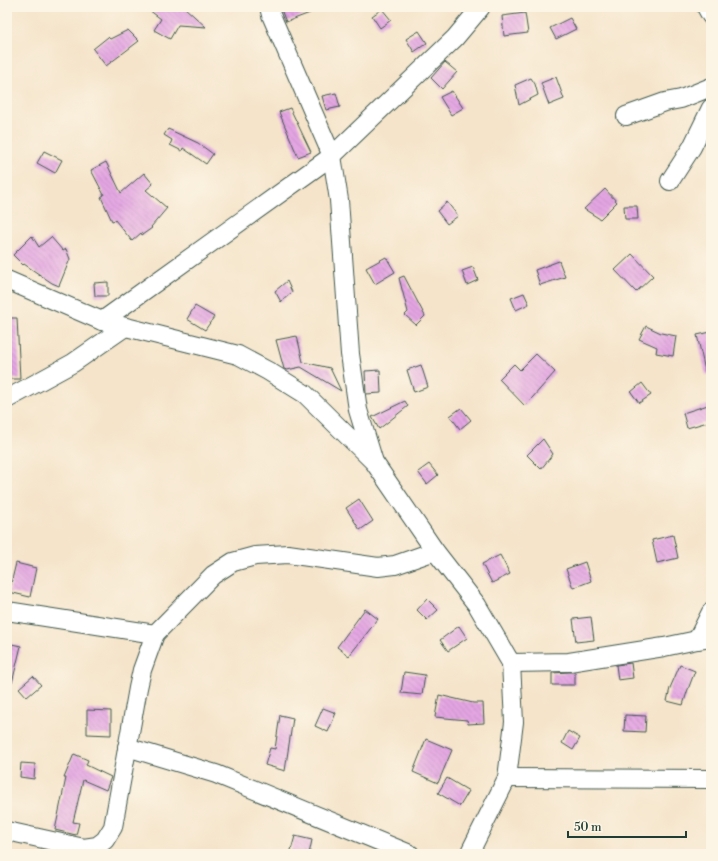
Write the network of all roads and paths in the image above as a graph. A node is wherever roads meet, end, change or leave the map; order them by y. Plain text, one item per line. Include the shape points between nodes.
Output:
1 (269, 7) edge
2 (481, 7) edge
3 (706, 7) edge
4 (711, 16) edge
5 (711, 88) edge
6 (681, 100) junction
7 (708, 115) edge
8 (626, 116) dead end
9 (332, 156) junction
10 (670, 181) dead end
11 (7, 280) edge
12 (102, 321) junction
13 (125, 327) junction
14 (7, 399) edge
15 (374, 462) junction
16 (435, 551) junction
17 (7, 611) edge
18 (711, 612) edge
19 (155, 634) junction
20 (704, 639) edge
21 (510, 663) junction
22 (127, 747) junction
23 (507, 778) junction
24 (711, 779) edge
25 (7, 830) edge
26 (410, 854) edge
27 (469, 854) edge

1 - 9 street
2 - 9 street via 455,38
3 - 4 street
5 - 6 street
6 - 7 street
6 - 8 street via 665,102
7 - 10 street via 692,147
9 - 12 street
9 - 15 street via 339,200 350,354 358,410
11 - 12 street
12 - 13 street
13 - 14 street via 73,363
13 - 15 street via 238,355 268,371 305,394
15 - 16 street
16 - 19 street via 394,565 378,567 288,554 255,556 233,562 213,575
16 - 21 street via 477,605
17 - 19 street
18 - 20 street
19 - 22 street via 142,670
20 - 21 street via 569,662
21 - 23 street via 514,722
22 - 25 street via 113,827 105,840 97,846 84,848
22 - 26 street via 216,774
23 - 24 street
23 - 27 street

